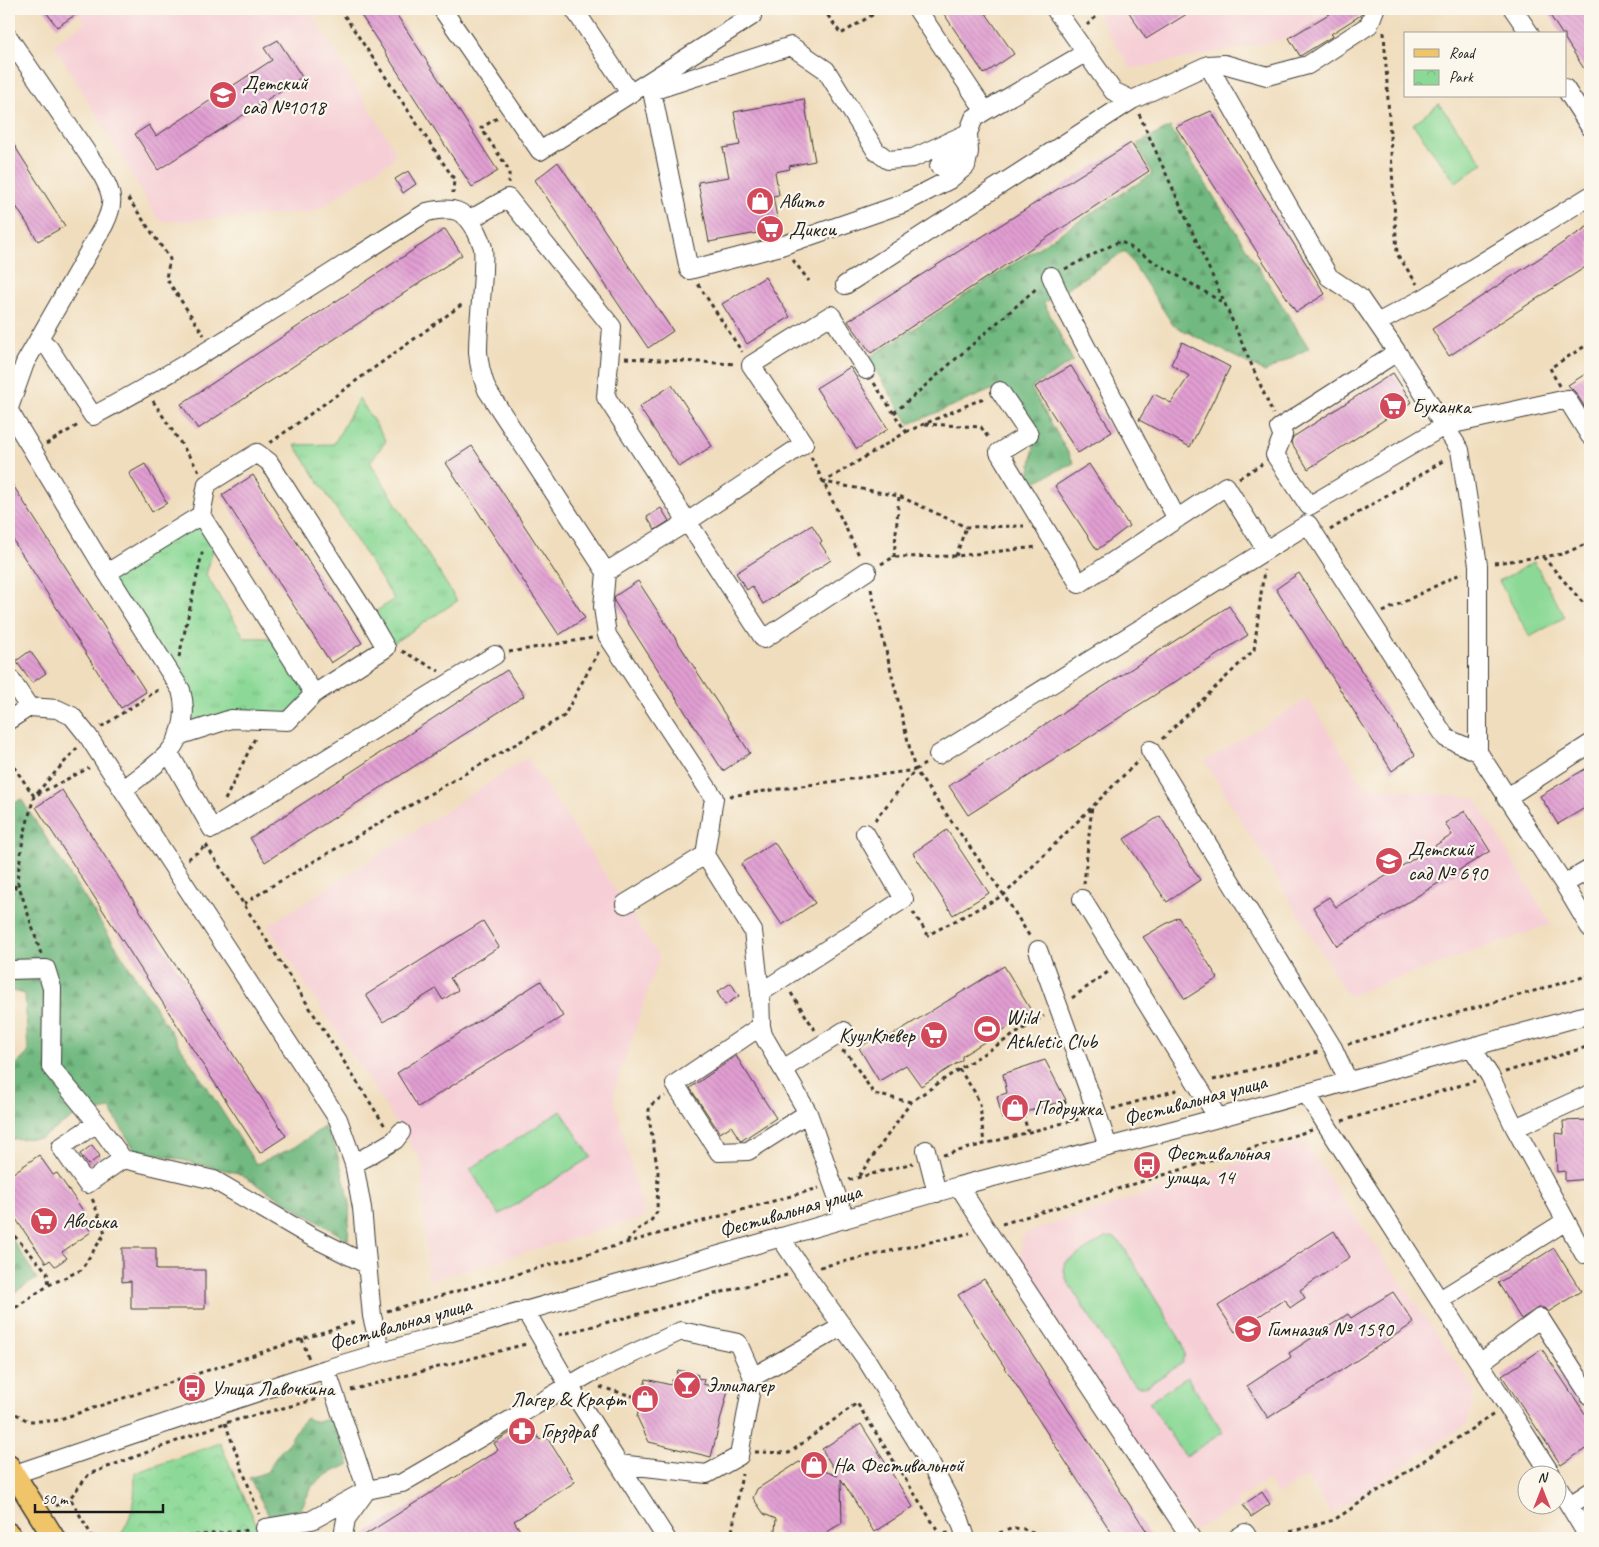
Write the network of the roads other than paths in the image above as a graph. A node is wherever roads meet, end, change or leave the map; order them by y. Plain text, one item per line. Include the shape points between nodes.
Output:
1 (442, 9) edge
2 (574, 9) edge
3 (747, 9) edge
4 (918, 9) edge
5 (1055, 9) edge
6 (1375, 9) edge
7 (1513, 9) edge
8 (1529, 32) edge
9 (9, 38) edge
10 (1085, 53) junction
11 (1208, 65) junction
12 (1566, 90) edge
13 (630, 93) junction
14 (1132, 100) junction
15 (984, 110) junction
16 (1590, 127) edge
17 (968, 133) junction
18 (939, 166) dead end
19 (1590, 196) edge
20 (468, 218) junction
21 (1051, 276) dead end
22 (845, 285) dead end
23 (1377, 323) junction
24 (39, 339) junction
25 (1397, 352) junction
26 (866, 370) road end
27 (1000, 391) road end
28 (9, 409) edge
29 (1444, 426) junction
30 (1590, 436) edge
31 (1177, 519) junction
32 (204, 521) junction
33 (687, 522) junction
34 (1266, 550) junction
35 (867, 571) road end
36 (606, 572) junction
37 (107, 573) junction
38 (495, 655) road end
39 (9, 677) edge
40 (314, 694) junction
41 (29, 707) junction
42 (9, 720) edge
43 (178, 736) junction
44 (1590, 744) edge
45 (1150, 750) road end
46 (1478, 752) junction
47 (169, 753) junction
48 (938, 755) dead end
49 (123, 790) junction
50 (1506, 798) junction
51 (865, 833) road end
52 (705, 856) junction
53 (1590, 869) edge
54 (1564, 884) junction
55 (1082, 899) road end
56 (625, 904) dead end
57 (1590, 928) edge
58 (1038, 950) road end
59 (9, 970) edge
60 (760, 994) junction
61 (1590, 1014) edge
62 (761, 1026) junction
63 (844, 1031) dead end
64 (1472, 1048) junction
65 (783, 1070) junction
66 (1348, 1081) junction
67 (1306, 1093) junction
68 (1590, 1094) edge
69 (808, 1113) junction
70 (1218, 1118) junction
71 (97, 1123) junction
72 (1515, 1128) junction
73 (398, 1136) road end
74 (1108, 1147) junction
75 (926, 1154) road end
76 (123, 1159) junction
77 (354, 1164) junction
78 (959, 1186) junction
79 (937, 1193) junction
80 (845, 1219) junction
81 (1566, 1220) junction
82 (780, 1237) junction
83 (1590, 1250) edge
84 (366, 1264) junction
85 (1440, 1300) junction
86 (525, 1310) junction
87 (843, 1326) junction
88 (381, 1352) junction
89 (1480, 1363) junction
90 (326, 1369) junction
91 (753, 1377) junction
92 (569, 1386) junction
93 (1590, 1396) edge
94 (619, 1464) junction
95 (1545, 1464) edge
96 (10, 1472) edge
97 (368, 1490) junction
98 (1590, 1492) edge
99 (1566, 1499) edge
100 (1570, 1505) junction
101 (1587, 1527) edge
102 (265, 1528) road end
103 (9, 1534) edge
104 (965, 1534) edge
105 (12, 1538) edge
106 (54, 1538) edge
107 (344, 1538) edge
108 (666, 1538) edge
109 (1191, 1538) edge
110 (1237, 1538) edge
111 (1248, 1538) edge

1 - 13 street via 540,151
2 - 13 street
3 - 13 street via 752,16
4 - 15 street
5 - 10 street
6 - 11 street via 1369,25 1308,66 1267,76 1224,64
7 - 8 street
9 - 24 street via 102,175 113,200 104,225
10 - 14 street via 1112,91
10 - 15 street
11 - 14 street
11 - 23 street via 1329,277 1359,297
12 - 16 street
14 - 22 street
15 - 17 street via 974,118
17 - 17 street via 913,158 888,160 876,151 826,70 791,46 652,91 689,270 781,246 902,204 949,180 966,166
17 - 18 street via 954,153
19 - 23 street via 1426,297
20 - 24 street via 451,209 427,212 145,389 93,416 49,348
20 - 33 street via 508,198 612,327 606,397
20 - 36 street via 483,247 478,352 479,368 487,390
21 - 31 street
23 - 25 street
24 - 28 street via 25,363
25 - 29 street
25 - 29 street via 1279,428 1283,435 1276,455 1309,506
26 - 33 street via 831,315 751,365 804,444
27 - 31 street via 1029,434 999,452 1079,584
28 - 37 street
29 - 30 street via 1567,399
29 - 46 street via 1460,450 1478,565
31 - 34 street via 1226,486
32 - 37 street
32 - 40 street
32 - 40 street via 207,484 257,453 269,462 386,648
33 - 35 street via 764,639
33 - 36 street
34 - 46 street via 1308,524 1446,738
34 - 48 street
36 - 52 street via 603,607 607,635 714,798
37 - 43 street via 181,690 185,704
38 - 47 street via 212,829
39 - 41 street
40 - 43 street via 288,720 231,719
41 - 42 street
41 - 49 street via 57,709 72,716
43 - 47 street
44 - 50 street
45 - 66 street via 1333,1048
46 - 50 street
47 - 49 street
49 - 77 street via 338,1119
50 - 54 street
51 - 60 street via 904,899
52 - 56 street
52 - 60 street via 753,931
53 - 54 street
54 - 57 street
55 - 70 street
58 - 74 street via 1090,1115
59 - 71 street via 46,969 52,988 50,1067
60 - 62 street
61 - 64 street, Фестивальная улица
62 - 65 street
62 - 69 street via 675,1084 719,1152 748,1151
63 - 65 street
64 - 66 street, Фестивальная улица
64 - 72 street via 1490,1076
65 - 69 street
66 - 67 street, Фестивальная улица
67 - 70 street, Фестивальная улица
67 - 85 street
68 - 72 street
69 - 80 street
70 - 74 street, Фестивальная улица
71 - 76 street
71 - 76 street via 61,1147 86,1184
72 - 81 street
73 - 77 street
74 - 78 street, Фестивальная улица
75 - 79 street
76 - 84 street via 214,1180 310,1236
77 - 84 street via 362,1208
78 - 79 street, Фестивальная улица
78 - 109 street
79 - 80 street, Фестивальная улица
80 - 82 street, Фестивальная улица
81 - 83 street via 1584,1254
81 - 85 street
82 - 86 street, Фестивальная улица
82 - 87 street
84 - 88 street via 372,1316
85 - 89 street
86 - 88 street, Фестивальная улица
86 - 92 street
87 - 91 street
87 - 104 street via 930,1464
88 - 90 street, Фестивальная улица
89 - 93 street via 1540,1318
89 - 95 street
90 - 96 street, Фестивальная улица
90 - 97 street
91 - 92 street via 738,1343 681,1331
91 - 94 street via 743,1451 739,1456 707,1474
92 - 94 street
92 - 97 street via 402,1483
94 - 108 street
96 - 106 main road
97 - 102 street via 312,1520
97 - 107 street via 346,1519
98 - 100 street
99 - 100 street
100 - 101 street
103 - 105 main road
110 - 111 street via 1244,1534

